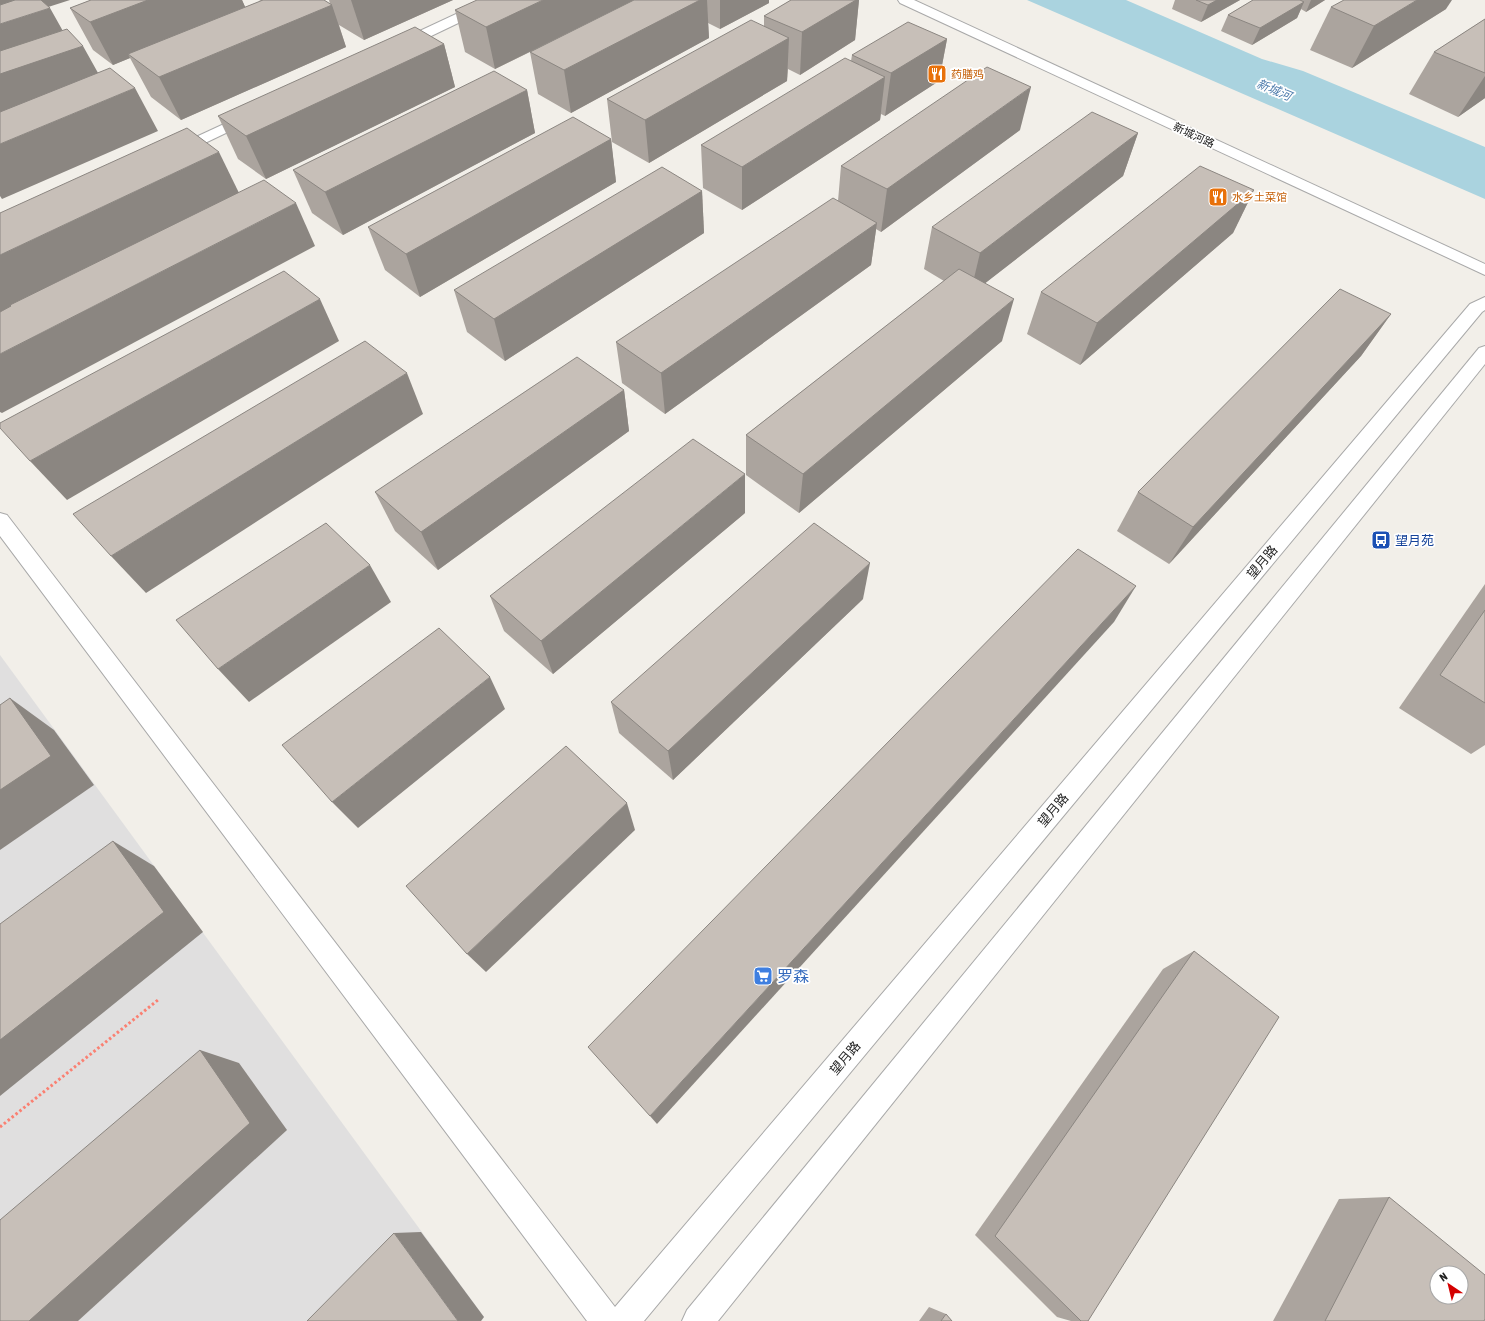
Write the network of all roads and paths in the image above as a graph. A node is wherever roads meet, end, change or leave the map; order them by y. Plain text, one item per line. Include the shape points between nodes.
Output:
1 (496, 0) edge
2 (904, 0) edge
3 (388, 51) edge
4 (266, 109) edge
5 (165, 157) edge
6 (1485, 270) edge
7 (1485, 303) edge
8 (1485, 352) edge
9 (0, 521) edge
10 (158, 1000) dead end
11 (0, 1126) edge
12 (606, 1321) edge
13 (624, 1321) edge
14 (698, 1321) edge

1 - 3 street
2 - 6 street, 新城河路
4 - 5 street
7 - 13 street, 望月路 via 1476,308
8 - 14 street
9 - 12 street
10 - 11 path

